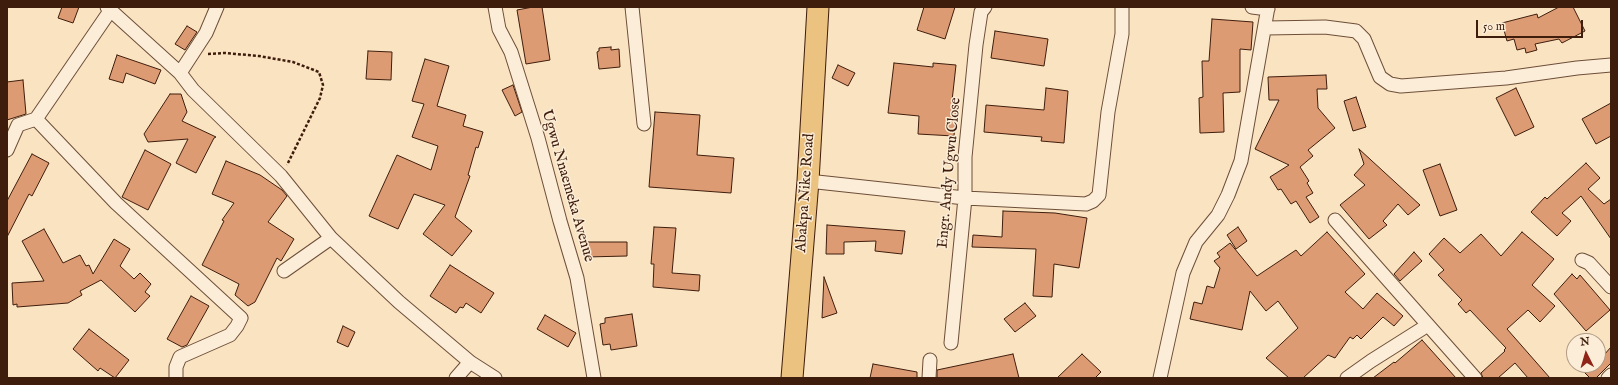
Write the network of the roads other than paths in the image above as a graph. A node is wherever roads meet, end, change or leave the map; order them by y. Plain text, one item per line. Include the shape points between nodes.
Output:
1 (217, 7) edge
2 (495, 7) edge
3 (632, 7) edge
4 (818, 7) edge
5 (985, 7) edge
6 (1122, 7) edge
7 (1252, 7) edge
8 (1268, 8) edge
9 (108, 9) edge
10 (1266, 28) junction
11 (1611, 65) edge
12 (180, 73) junction
13 (36, 119) junction
14 (644, 124) dead end
15 (12, 128) edge
16 (7, 150) edge
17 (808, 180) junction
18 (965, 198) junction
19 (1335, 220) dead end
20 (331, 238) junction
21 (1582, 260) dead end
22 (284, 271) dead end
23 (1611, 287) edge
24 (1428, 325) junction
25 (951, 343) dead end
26 (930, 360) dead end
27 (470, 362) junction
28 (1611, 375) edge
29 (176, 378) edge
30 (456, 378) edge
31 (495, 378) edge
32 (594, 378) edge
33 (792, 378) edge
34 (928, 378) edge
35 (1160, 378) edge
36 (1347, 378) edge
37 (1475, 378) edge
38 (1608, 378) edge

1 - 12 street via 206,33
2 - 32 street, Ugwu Nnaemeka Avenue via 499,29 510,52 538,138 577,278
3 - 14 street
4 - 17 main road, Abakpa Nike Road
5 - 18 street, Engr. Andy Ugwu Close via 981,12 976,45 965,157
6 - 18 street via 1122,34 1108,112 1099,195 1086,204
7 - 8 street
8 - 10 street
9 - 12 street
9 - 13 street
10 - 11 street via 1325,27 1356,31 1364,39 1380,77 1390,84 1401,86 1506,78
10 - 35 street via 1241,161 1218,215 1196,242 1183,273
12 - 20 street via 193,90 281,176
13 - 15 street
13 - 29 street via 116,203 241,318 230,335 180,357 176,367
15 - 16 street
17 - 18 street
17 - 33 main road, Abakpa Nike Road
18 - 25 street, Engr. Andy Ugwu Close
19 - 24 street
20 - 22 street
20 - 27 street via 399,302
21 - 23 street via 1589,263
24 - 36 street
24 - 37 street
26 - 34 street
27 - 30 street
27 - 31 street
28 - 38 street

